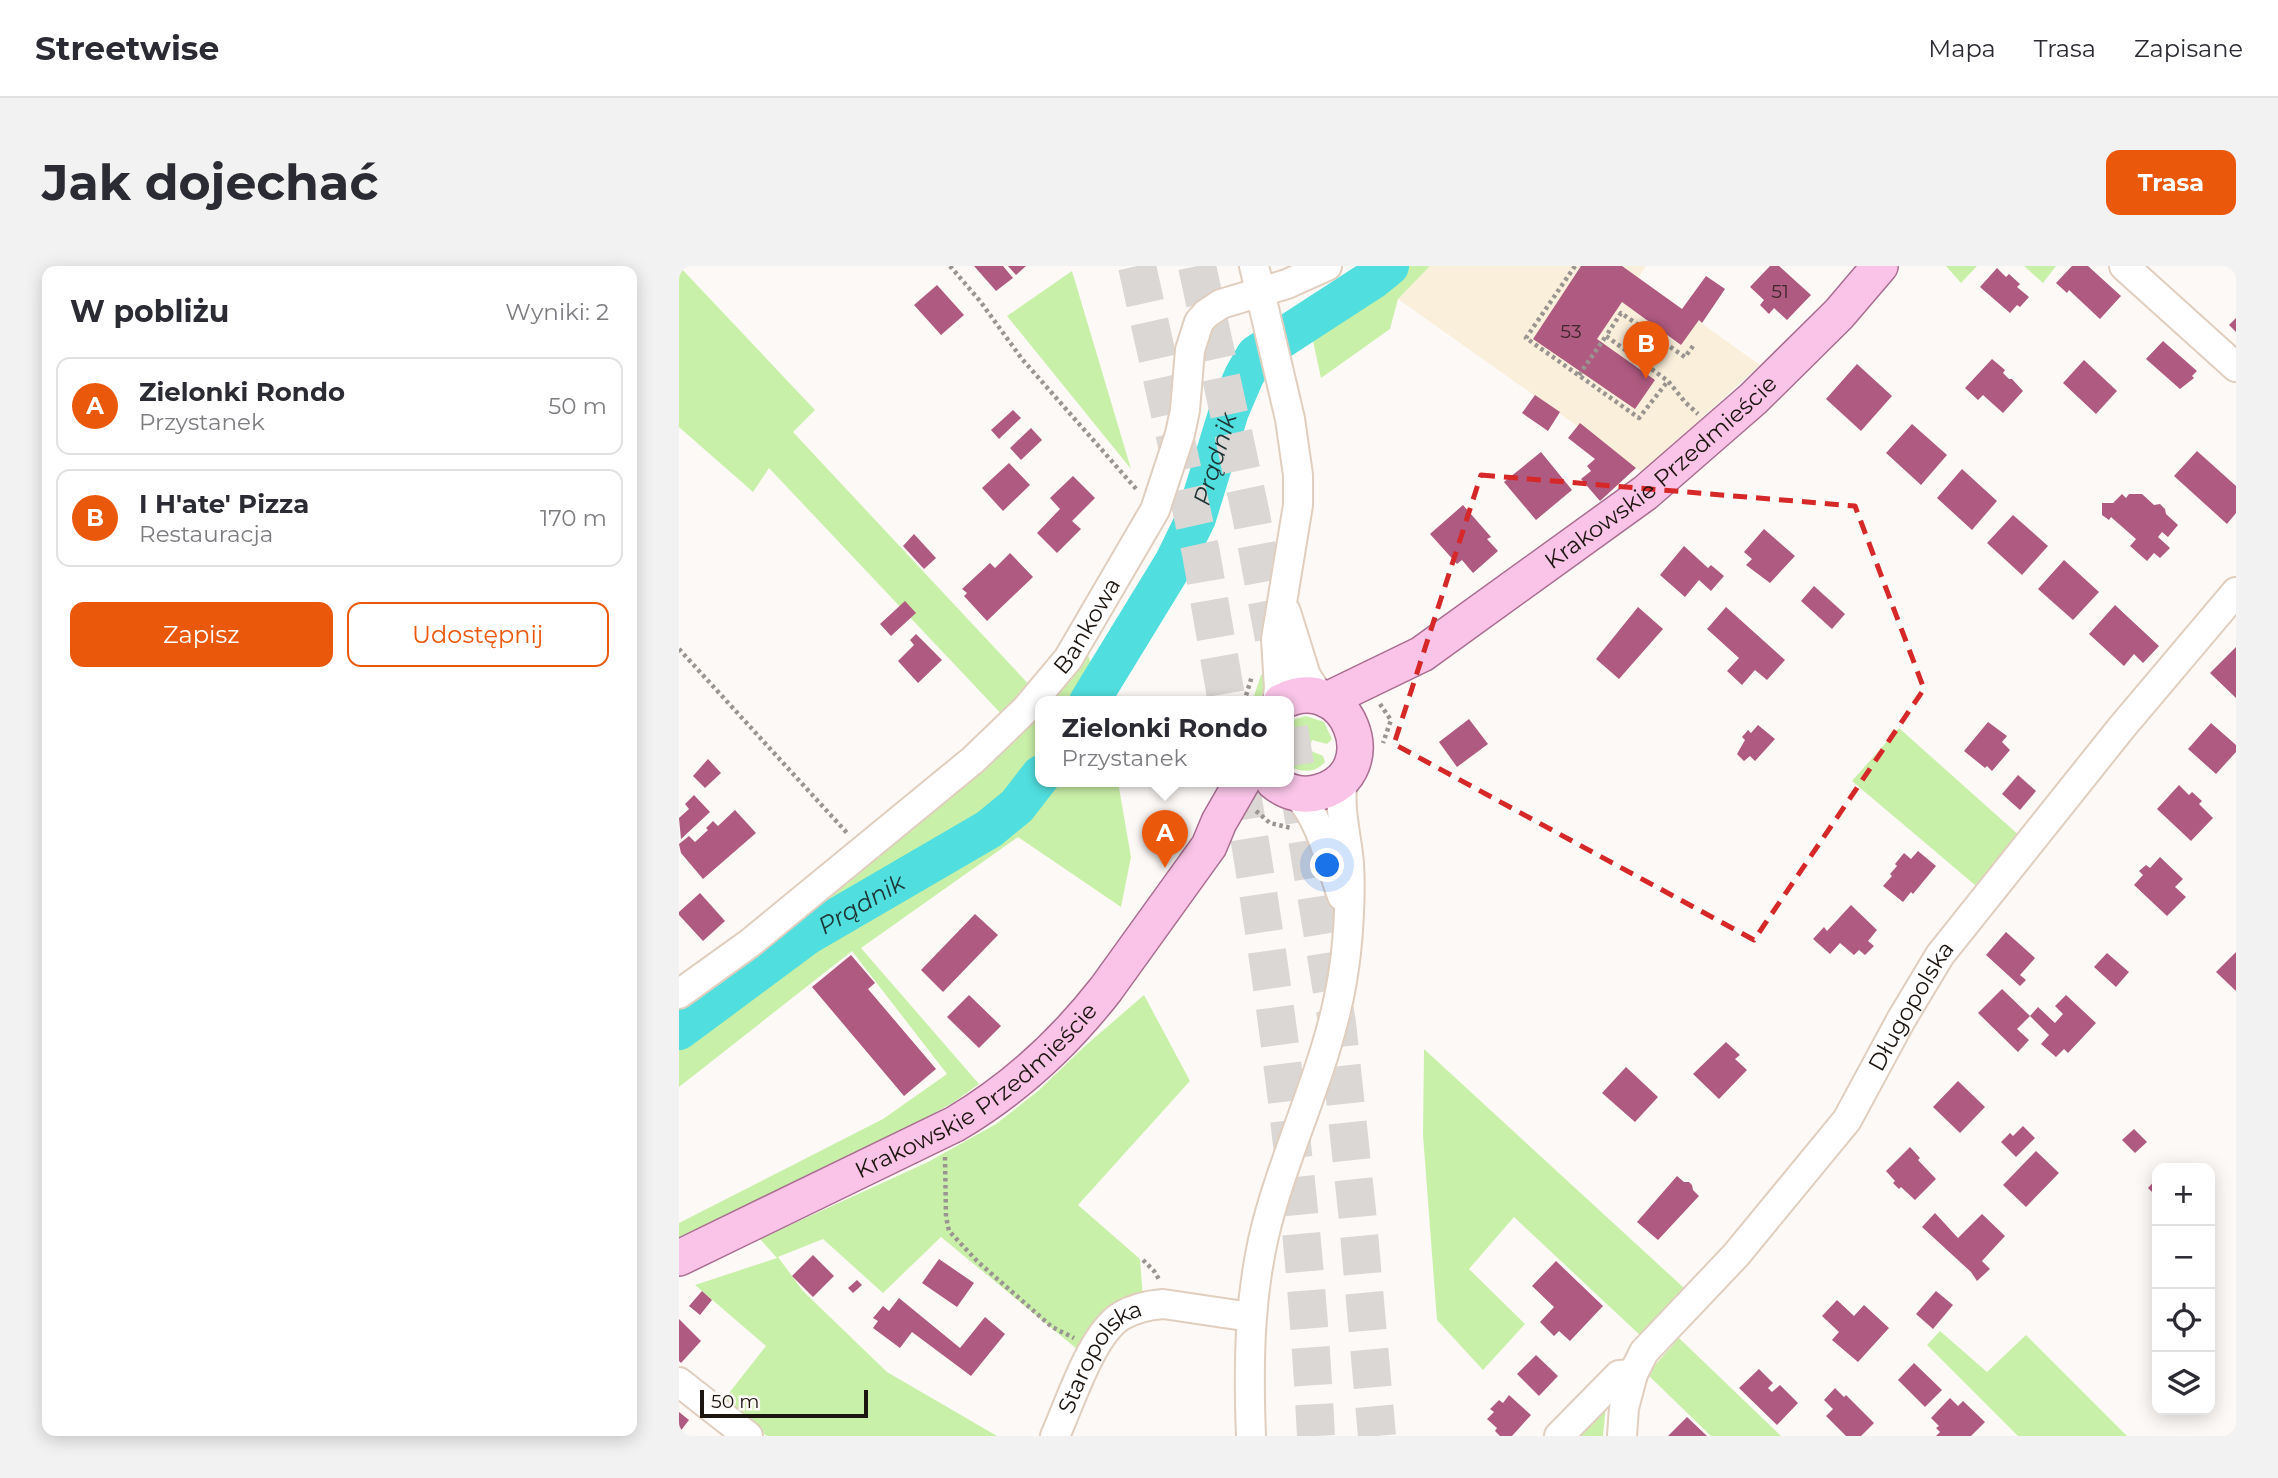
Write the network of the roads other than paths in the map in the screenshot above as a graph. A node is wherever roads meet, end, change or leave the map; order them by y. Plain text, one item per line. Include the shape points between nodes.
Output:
1 (1327, 266) edge
2 (1880, 266) edge
3 (2124, 266) edge
4 (1257, 279) edge
5 (2236, 367) edge
6 (2236, 592) edge
7 (1283, 602) junction
8 (1422, 654) junction
9 (1036, 696) edge
10 (1279, 696) edge
11 (1294, 697) edge
12 (1035, 698) edge
13 (1323, 698) junction
14 (1355, 736) junction
15 (1345, 774) junction
16 (1239, 787) edge
17 (1286, 789) edge
18 (1209, 846) junction
19 (1347, 911) junction
20 (679, 994) edge
21 (679, 1258) edge
22 (1251, 1317) junction
23 (1633, 1374) junction
24 (679, 1382) edge
25 (748, 1436) edge
26 (1055, 1436) edge
27 (1251, 1436) edge
28 (1559, 1436) edge
29 (1622, 1436) edge

1 - 4 street, Bankowa via 1287,284
2 - 8 main road, Krakowskie Przedmieście via 1753,399 1645,493
3 - 5 street
4 - 7 street via 1297,460 1298,505
4 - 9 street, Bankowa via 1199,322 1190,350 1180,434 1155,510 1068,659
6 - 23 street, Długopolska via 1940,955 1847,1120 1743,1246 1644,1352
7 - 10 street via 1276,639
7 - 13 street via 1306,676
8 - 13 main road, Krakowskie Przedmieście
8 - 14 main road, Krakowskie Przedmieście via 1363,716
11 - 13 main road
12 - 20 street, Bankowa via 973,760 750,943
13 - 14 main road via 1346,717
14 - 15 main road, Krakowskie Przedmieście via 1353,759
15 - 17 main road via 1324,791 1305,794
15 - 19 street via 1341,798 1349,866
16 - 18 main road, Krakowskie Przedmieście
17 - 18 main road, Krakowskie Przedmieście via 1265,799 1230,833
17 - 19 street via 1306,805 1317,826
18 - 21 main road, Krakowskie Przedmieście via 1106,989 1065,1036 998,1097 938,1133
19 - 22 street via 1336,1007 1271,1210
22 - 26 street, Staropolska via 1163,1304 1121,1317 1094,1347
22 - 27 street
23 - 28 street via 1619,1375
23 - 29 street, Długopolska
24 - 25 street

